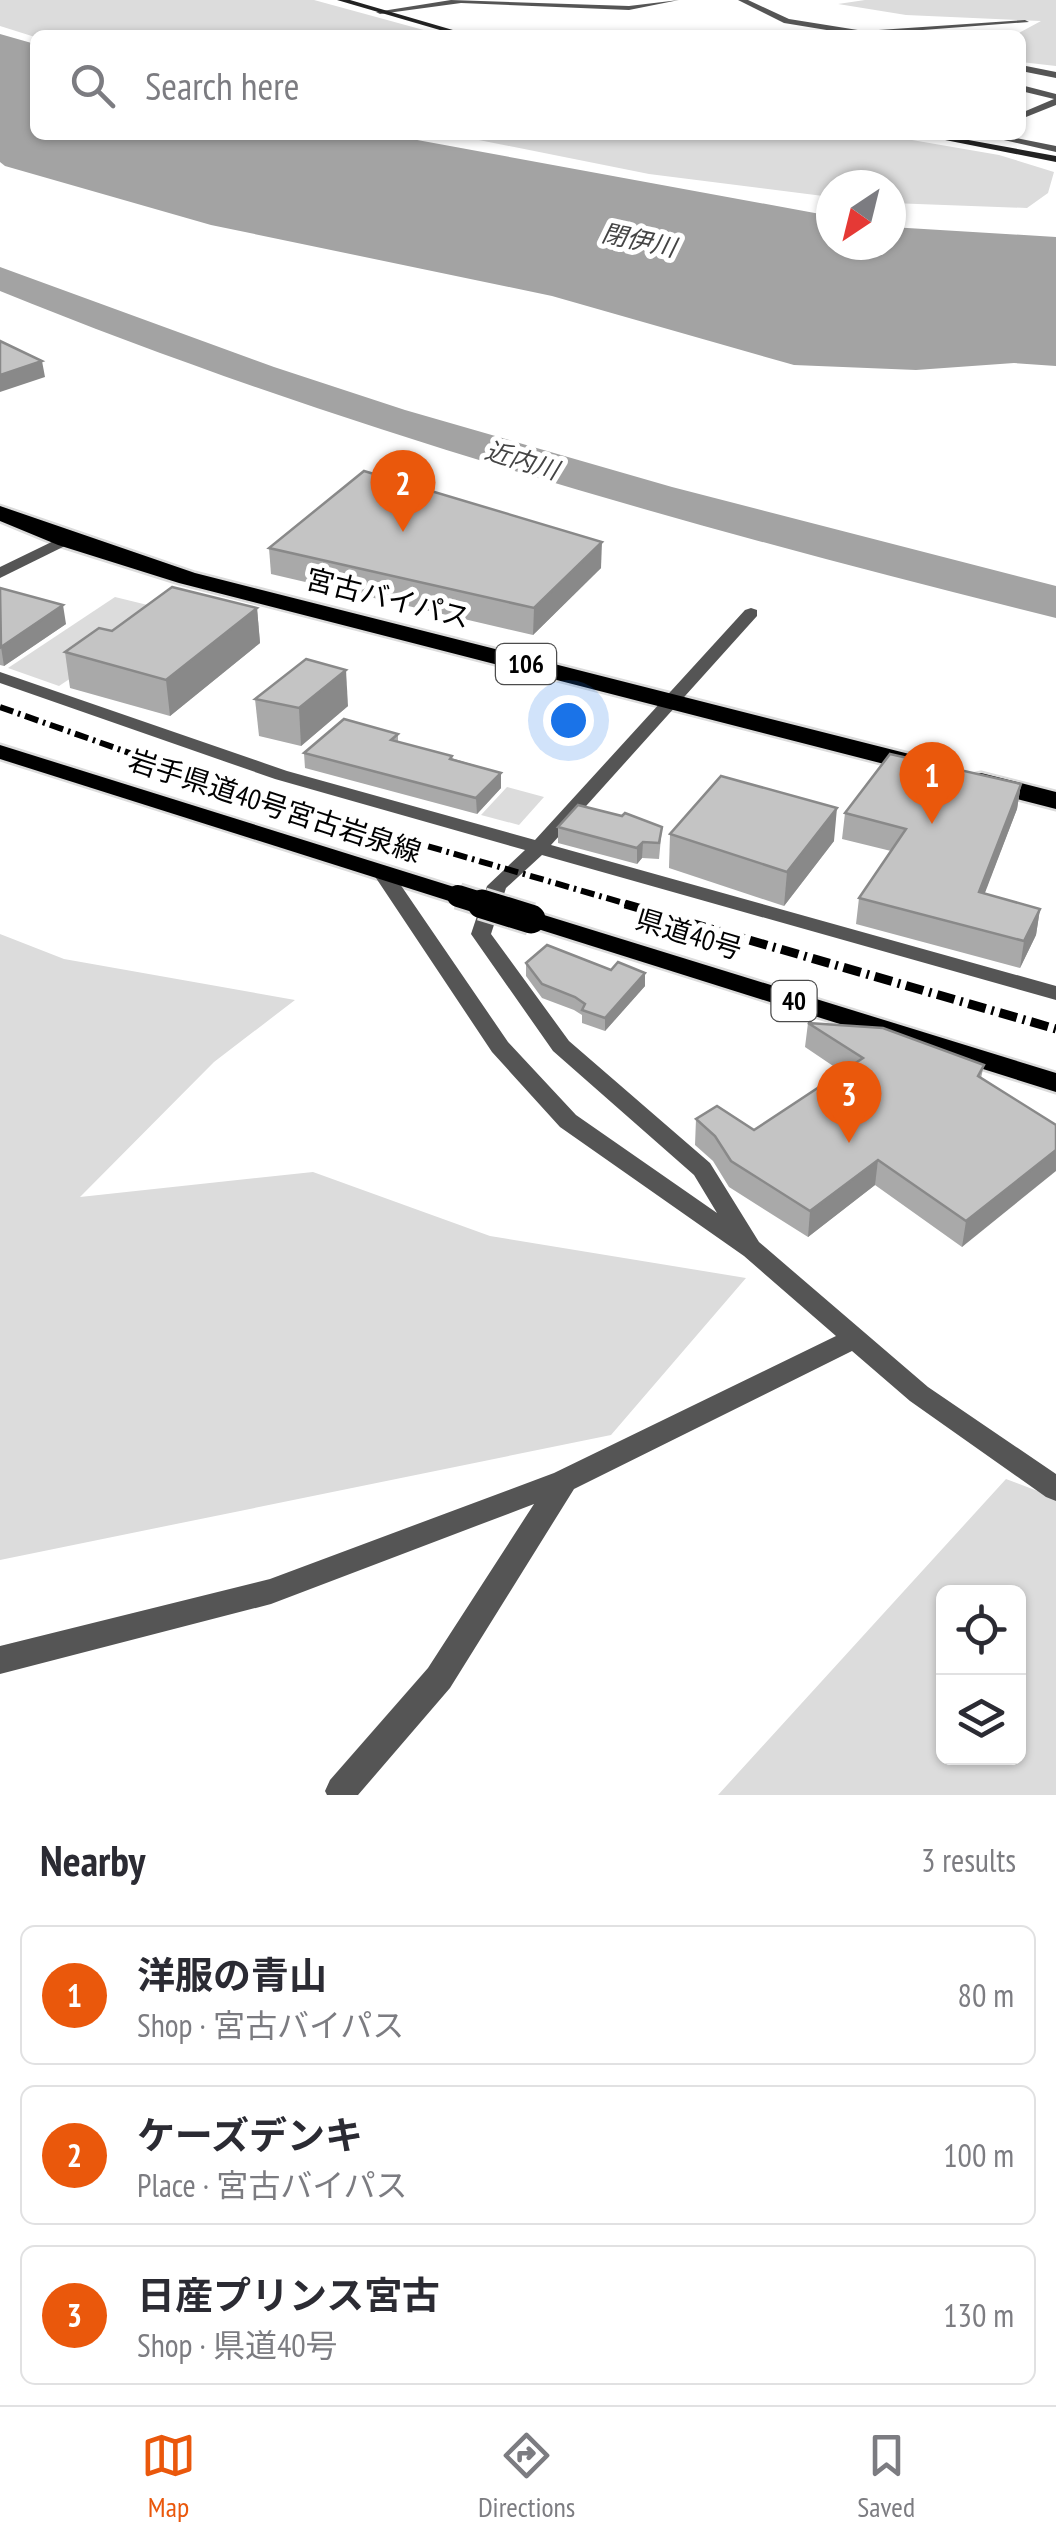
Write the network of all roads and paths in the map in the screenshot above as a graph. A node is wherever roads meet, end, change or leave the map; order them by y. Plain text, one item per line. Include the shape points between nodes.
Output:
1 (342, 0) edge
2 (676, 0) edge
3 (742, 0) edge
4 (465, 1) edge
5 (380, 12) junction
6 (1026, 22) dead end
7 (447, 30) edge
8 (844, 30) edge
9 (921, 30) edge
10 (1026, 69) edge
11 (1056, 75) edge
12 (1026, 90) edge
13 (1056, 101) edge
14 (1026, 114) edge
15 (953, 140) edge
16 (1014, 140) edge
17 (1056, 148) edge
18 (1056, 158) edge
19 (0, 512) edge
20 (66, 540) junction
21 (0, 572) edge
22 (751, 614) dead end
23 (0, 677) edge
24 (669, 701) junction
25 (0, 752) edge
26 (1056, 801) edge
27 (539, 847) junction
28 (382, 872) junction
29 (531, 919) joint
30 (1056, 993) edge
31 (1056, 1083) edge
32 (753, 1250) junction
33 (852, 1340) junction
34 (564, 1481) junction
35 (1056, 1489) edge
36 (0, 1660) edge
37 (341, 1791) dead end

1 - 5 main road
2 - 4 street via 629,8
3 - 8 street via 787,21
4 - 5 street
5 - 7 main road
6 - 9 street
10 - 11 street
12 - 13 street
13 - 14 street
15 - 18 main road
16 - 17 street
19 - 20 highway, 宮古バイパス / 106
20 - 21 street
20 - 24 highway, 宮古バイパス / 106 via 187,578
22 - 24 street
23 - 27 street via 281,775
24 - 26 highway, 宮古バイパス / 106
24 - 27 street
25 - 28 main road, 岩手県道40号宮古岩泉線 / 40
27 - 30 street
27 - 32 street via 497,886 480,934 561,1046 702,1170
28 - 29 main road, 岩手県道40号宮古岩泉線 / 40, bridge
28 - 32 street via 500,1047 568,1121
29 - 31 main road, 県道40号 / 40
32 - 33 street
33 - 34 street
33 - 35 street
34 - 36 street via 272,1591
34 - 37 street via 439,1678

